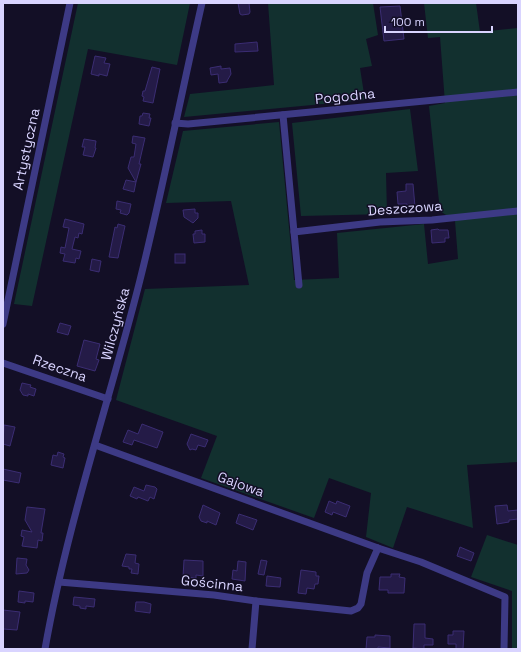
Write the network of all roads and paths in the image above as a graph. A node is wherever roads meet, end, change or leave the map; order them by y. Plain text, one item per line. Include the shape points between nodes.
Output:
1 (70, 3) edge
2 (202, 3) edge
3 (518, 92) edge
4 (283, 115) junction
5 (175, 123) junction
6 (518, 211) edge
7 (294, 232) junction
8 (299, 285) dead end
9 (3, 324) edge
10 (3, 362) edge
11 (108, 399) junction
12 (95, 445) junction
13 (378, 548) junction
14 (58, 582) junction
15 (256, 601) junction
16 (45, 649) edge
17 (252, 649) edge
18 (504, 649) edge

1 - 9 street, Artystyczna
2 - 5 street, Wilczyńska
3 - 4 street, Pogodna
4 - 5 street, Pogodna
4 - 7 street
5 - 11 street, Wilczyńska via 140,280
6 - 7 street, Deszczowa
7 - 8 street
10 - 11 street, Rzeczna
11 - 12 street, Wilczyńska
12 - 13 street, Gajowa
12 - 14 street, Wilczyńska
13 - 15 street, Gościnna via 367,573 358,608 351,611
13 - 18 street, Gajowa via 421,562 505,597
14 - 15 street, Gościnna
14 - 16 street, Wilczyńska
15 - 17 street

